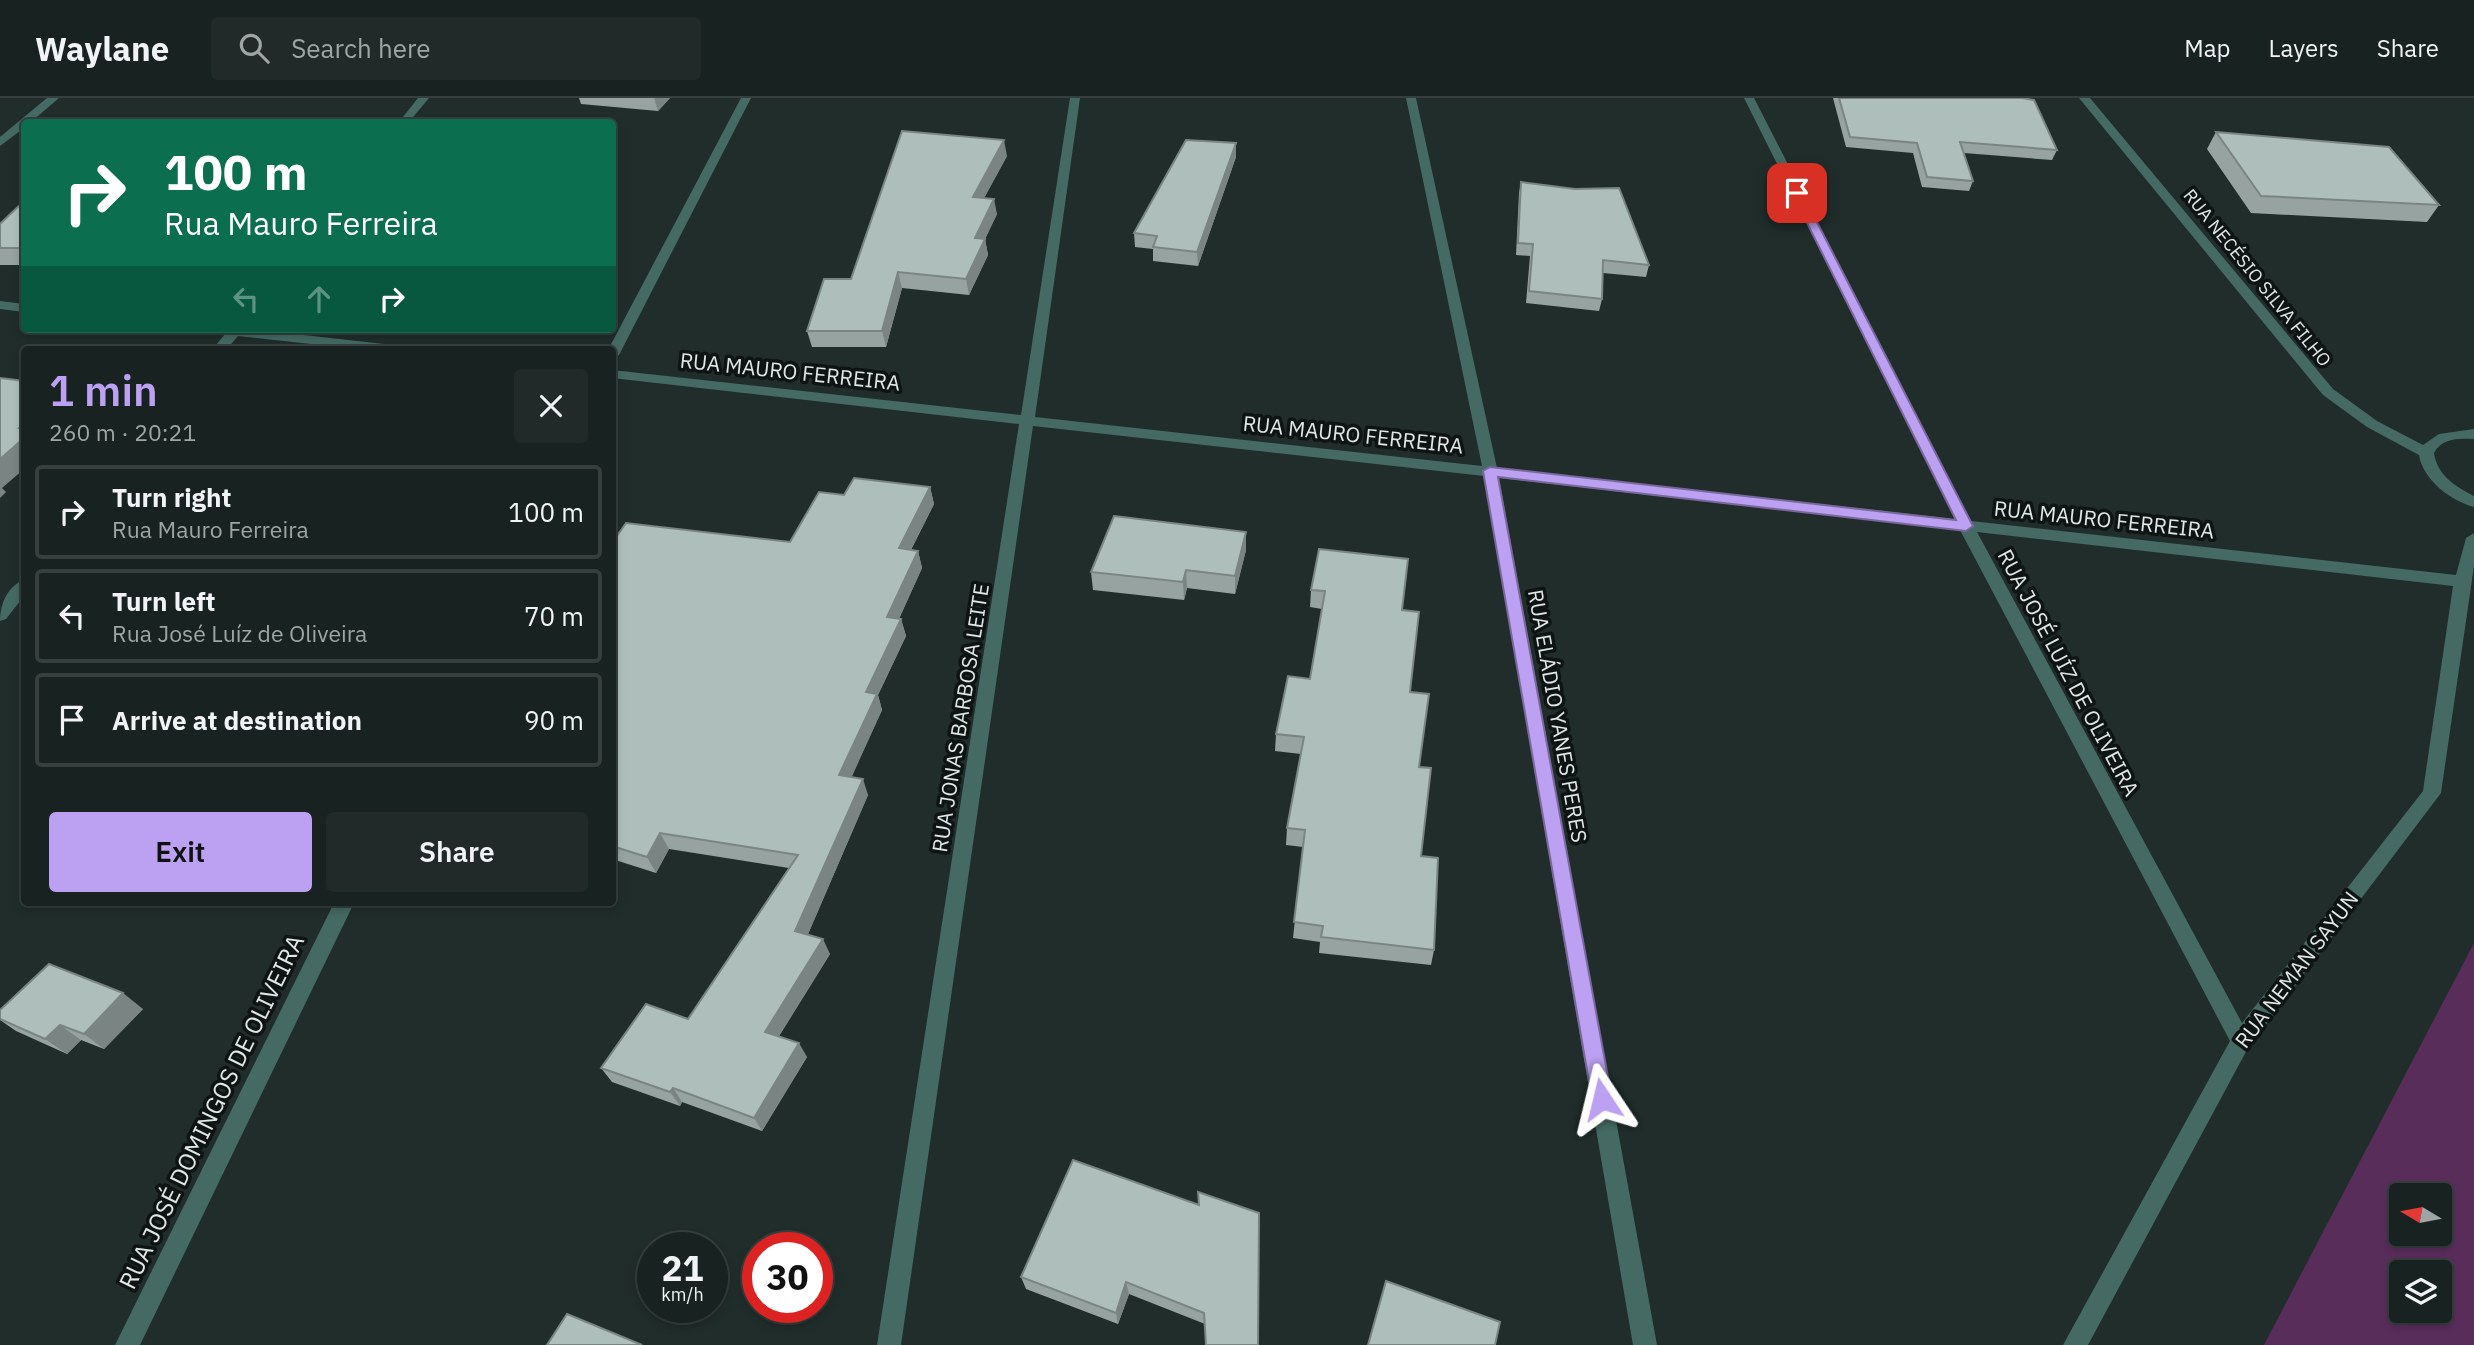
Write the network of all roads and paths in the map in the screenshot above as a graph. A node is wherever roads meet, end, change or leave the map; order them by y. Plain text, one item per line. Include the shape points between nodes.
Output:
1 (54, 98) edge
2 (424, 98) edge
3 (746, 98) edge
4 (1075, 98) edge
5 (1411, 98) edge
6 (1749, 98) edge
7 (2084, 98) edge
8 (29, 119) edge
9 (406, 119) edge
10 (21, 126) edge
11 (0, 143) edge
12 (0, 305) edge
13 (21, 308) edge
14 (260, 333) edge
15 (369, 346) edge
16 (616, 347) edge
17 (616, 374) edge
18 (1029, 420) junction
19 (2474, 434) edge
20 (2426, 453) junction
21 (1490, 471) junction
22 (2474, 502) edge
23 (1966, 526) junction
24 (2474, 538) edge
25 (2462, 581) junction
26 (21, 590) edge
27 (0, 615) edge
28 (343, 906) edge
29 (2241, 1041) junction
30 (127, 1345) edge
31 (889, 1345) edge
32 (1645, 1345) edge
33 (2075, 1345) edge

1 - 8 street
2 - 9 street
3 - 16 street
4 - 18 street, RUA JONAS BARBOSA LEITE
5 - 21 street, RUA ELÁDIO YANES PERES
6 - 23 street, RUA JOSÉ LUÍZ DE OLIVEIRA
7 - 20 street, RUA NECÉSIO SILVA FILHO via 2328,392 2372,424
10 - 11 street
12 - 13 street
14 - 15 street
17 - 18 street, RUA MAURO FERREIRA
18 - 21 street, RUA MAURO FERREIRA
18 - 31 street, RUA JONAS BARBOSA LEITE
19 - 20 street via 2435,440
20 - 22 street via 2432,471 2444,484
21 - 23 street, RUA MAURO FERREIRA
21 - 32 street, RUA ELÁDIO YANES PERES
23 - 25 street, RUA MAURO FERREIRA
23 - 29 street, RUA JOSÉ LUÍZ DE OLIVEIRA
24 - 25 street
25 - 29 street, RUA NEMAN SAYUN via 2432,793
26 - 27 street
28 - 30 street, RUA JOSÉ DOMINGOS DE OLIVEIRA
29 - 33 street, RUA NEMAN SAYUN

